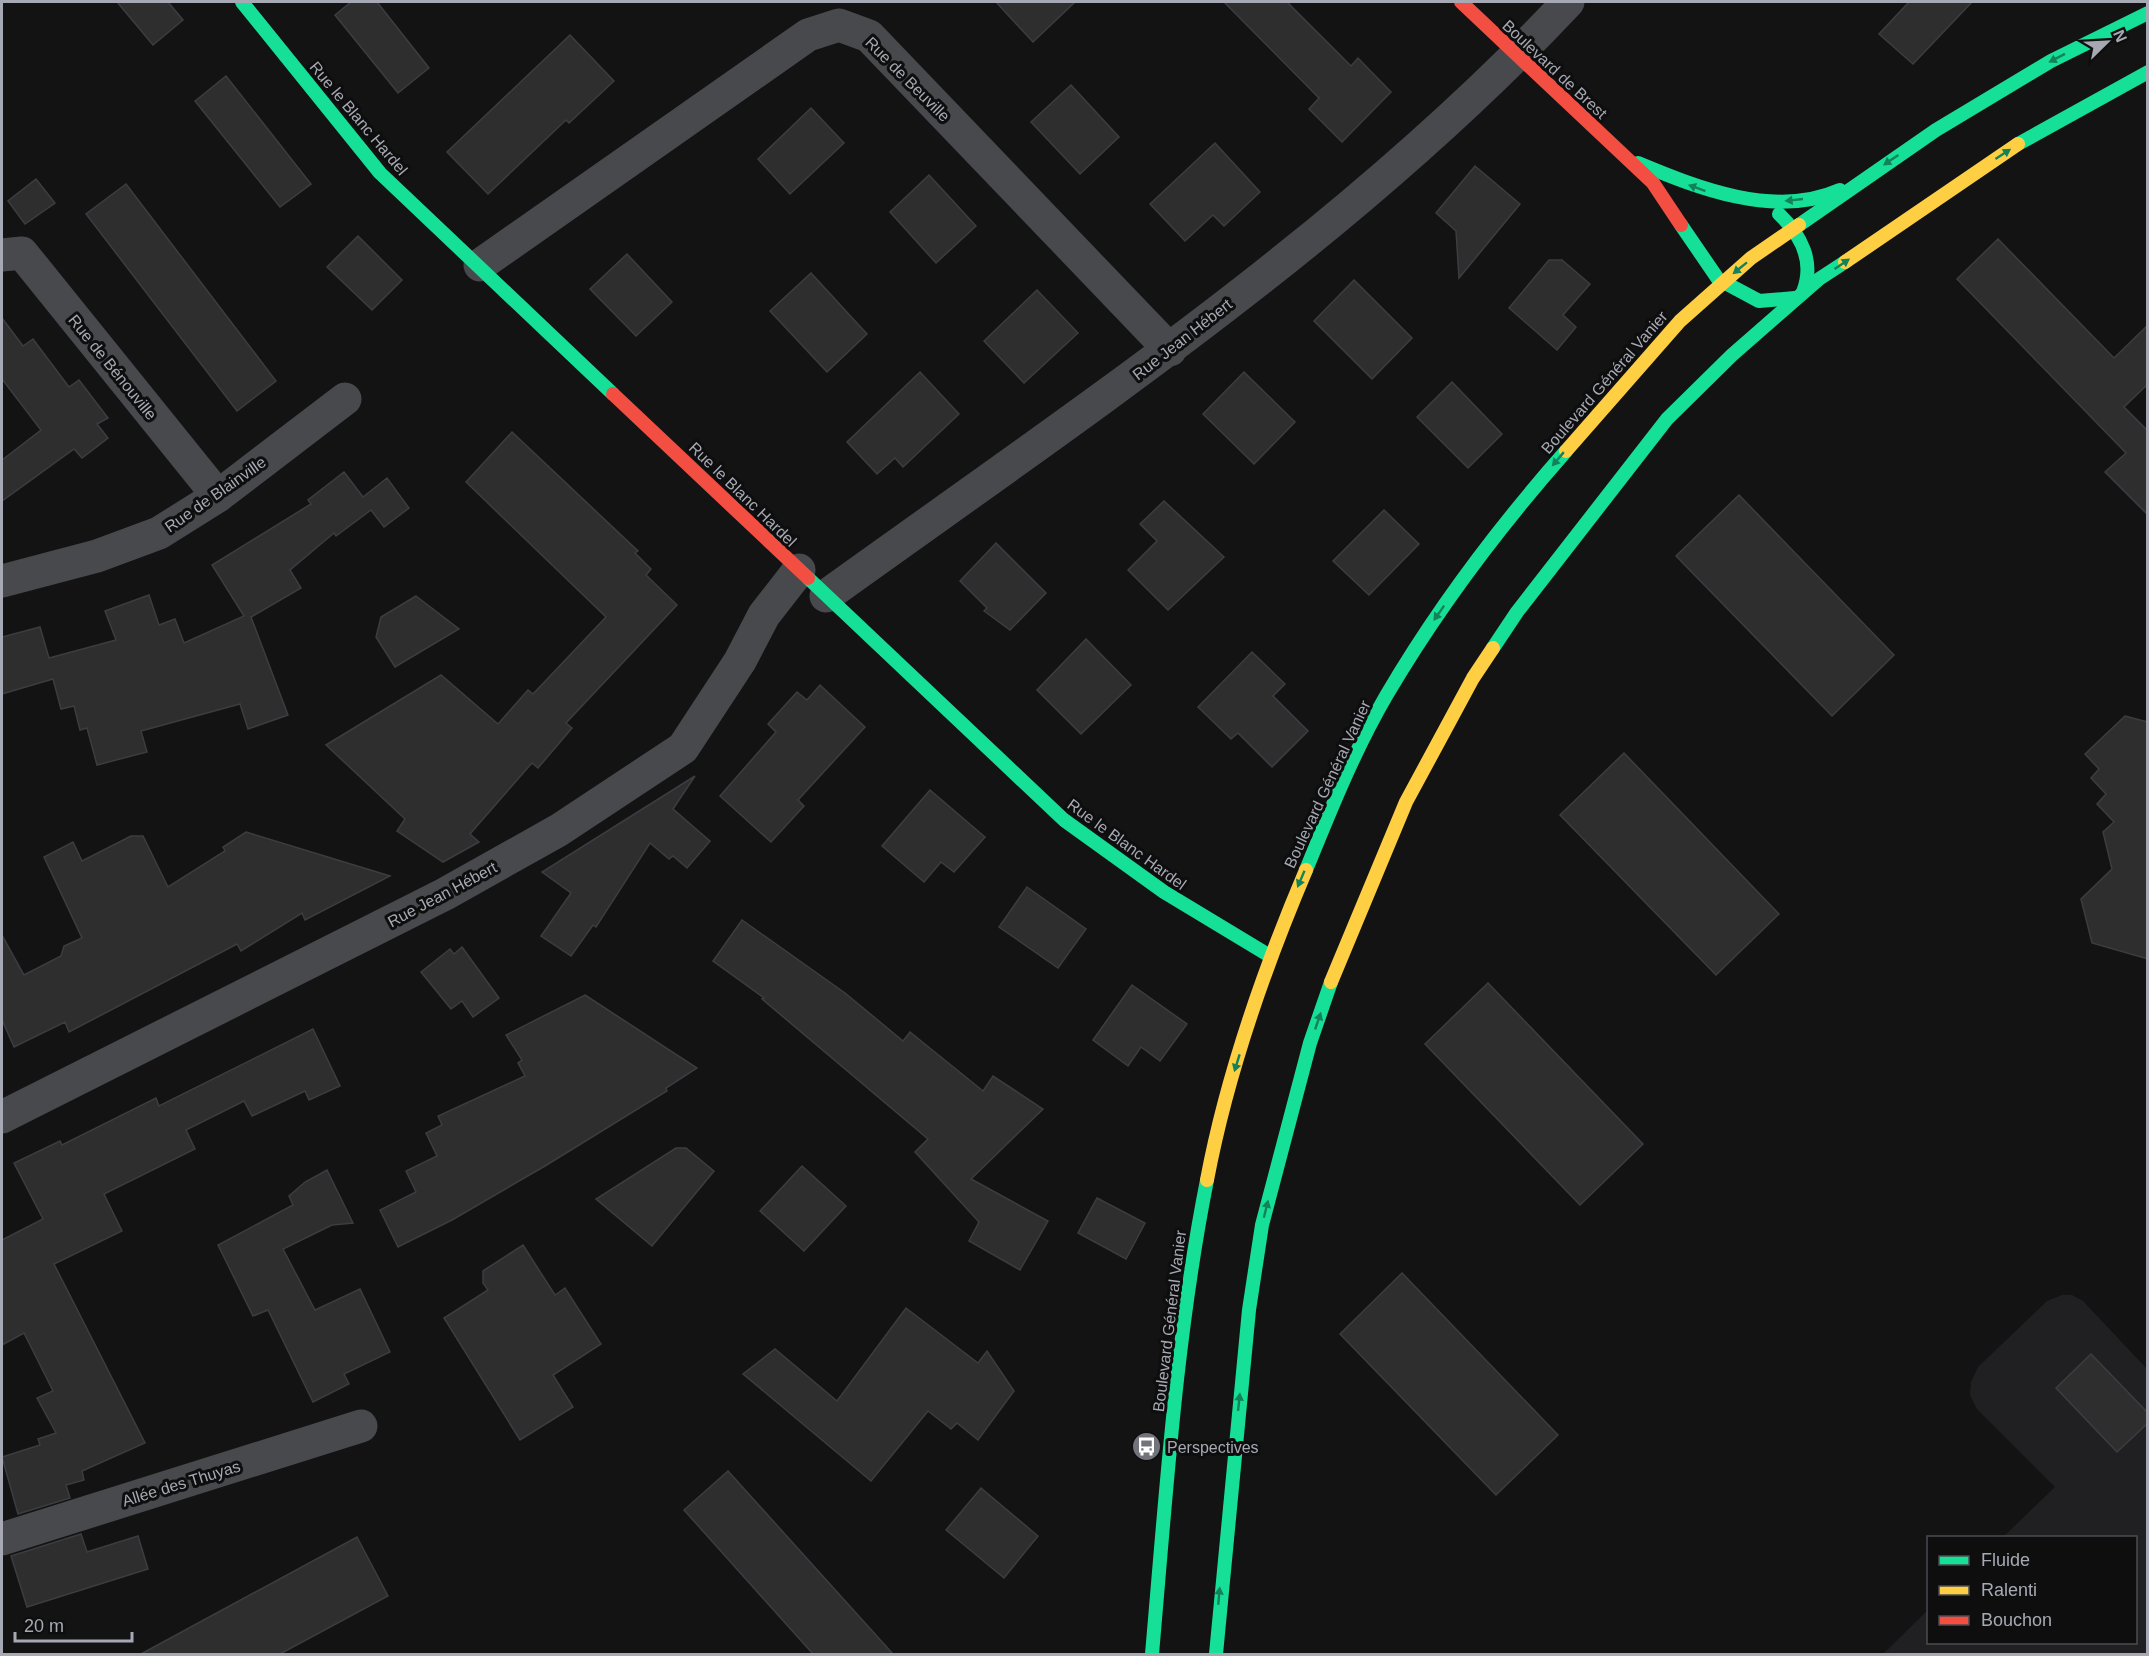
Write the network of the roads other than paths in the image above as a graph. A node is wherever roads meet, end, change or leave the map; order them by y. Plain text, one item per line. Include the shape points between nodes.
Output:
1 (1461, 2) edge
2 (1568, 2) edge
3 (245, 3) edge
4 (2148, 13) edge
5 (1517, 57) junction
6 (2148, 72) edge
7 (1628, 159) junction
8 (1869, 175) junction
9 (1754, 201) junction
10 (1793, 231) junction
11 (1689, 238) junction
12 (2, 255) edge
13 (480, 265) junction
14 (1722, 282) junction
15 (1799, 295) junction
16 (1680, 321) junction
17 (1170, 350) junction
18 (345, 399) dead end
19 (218, 496) junction
20 (799, 570) junction
21 (2, 581) edge
22 (826, 596) junction
23 (1270, 956) junction
24 (2, 1117) edge
25 (361, 1426) dead end
26 (2, 1539) edge
27 (1152, 1654) edge
28 (1216, 1654) edge

1 - 5 street, Boulevard de Brest
2 - 5 street, Rue Jean Hébert
3 - 13 street, Rue le Blanc Hardel via 380,173
4 -> 8 street, Boulevard Général Vanier via 2051,61
5 - 7 street, Boulevard de Brest
5 - 17 street, Rue Jean Hébert via 1331,220
15 -> 6 street via 2026,139
9 -> 7 street via 1711,193
7 - 11 street, Boulevard de Brest via 1653,183
8 -> 9 street via 1833,194 1816,198
8 - 10 street, Boulevard Général Vanier
9 - 10 street via 1773,209
10 -> 14 street, Boulevard Général Vanier
10 - 15 street via 1807,258 1809,278
11 - 14 street
11 - 16 street via 1702,279 1698,297
12 - 19 street, Rue de Bénouville via 22,253
13 - 17 street, Rue de Beuville via 808,35 839,25 869,36
13 - 20 street, Rue le Blanc Hardel
14 - 15 street via 1759,301
14 - 16 street, Boulevard Général Vanier
28 -> 15 street via 1241,1390 1262,1225 1307,1053 1338,960 1406,802 1473,678 1517,612 1667,419
16 -> 23 street, Boulevard Général Vanier via 1525,498 1434,619 1385,698 1343,781
17 - 22 street, Rue Jean Hébert
18 - 19 street, Rue de Blainville
19 - 21 street, Rue de Blainville via 159,533 97,556
20 - 22 street, Rue le Blanc Hardel
20 - 24 street, Rue Jean Hébert via 764,615 740,661 682,748 559,830 445,894
22 - 23 street, Rue le Blanc Hardel via 1064,820 1184,906
23 -> 27 street, Boulevard Général Vanier via 1208,1173 1189,1271
25 - 26 street, Allée des Thuyas

